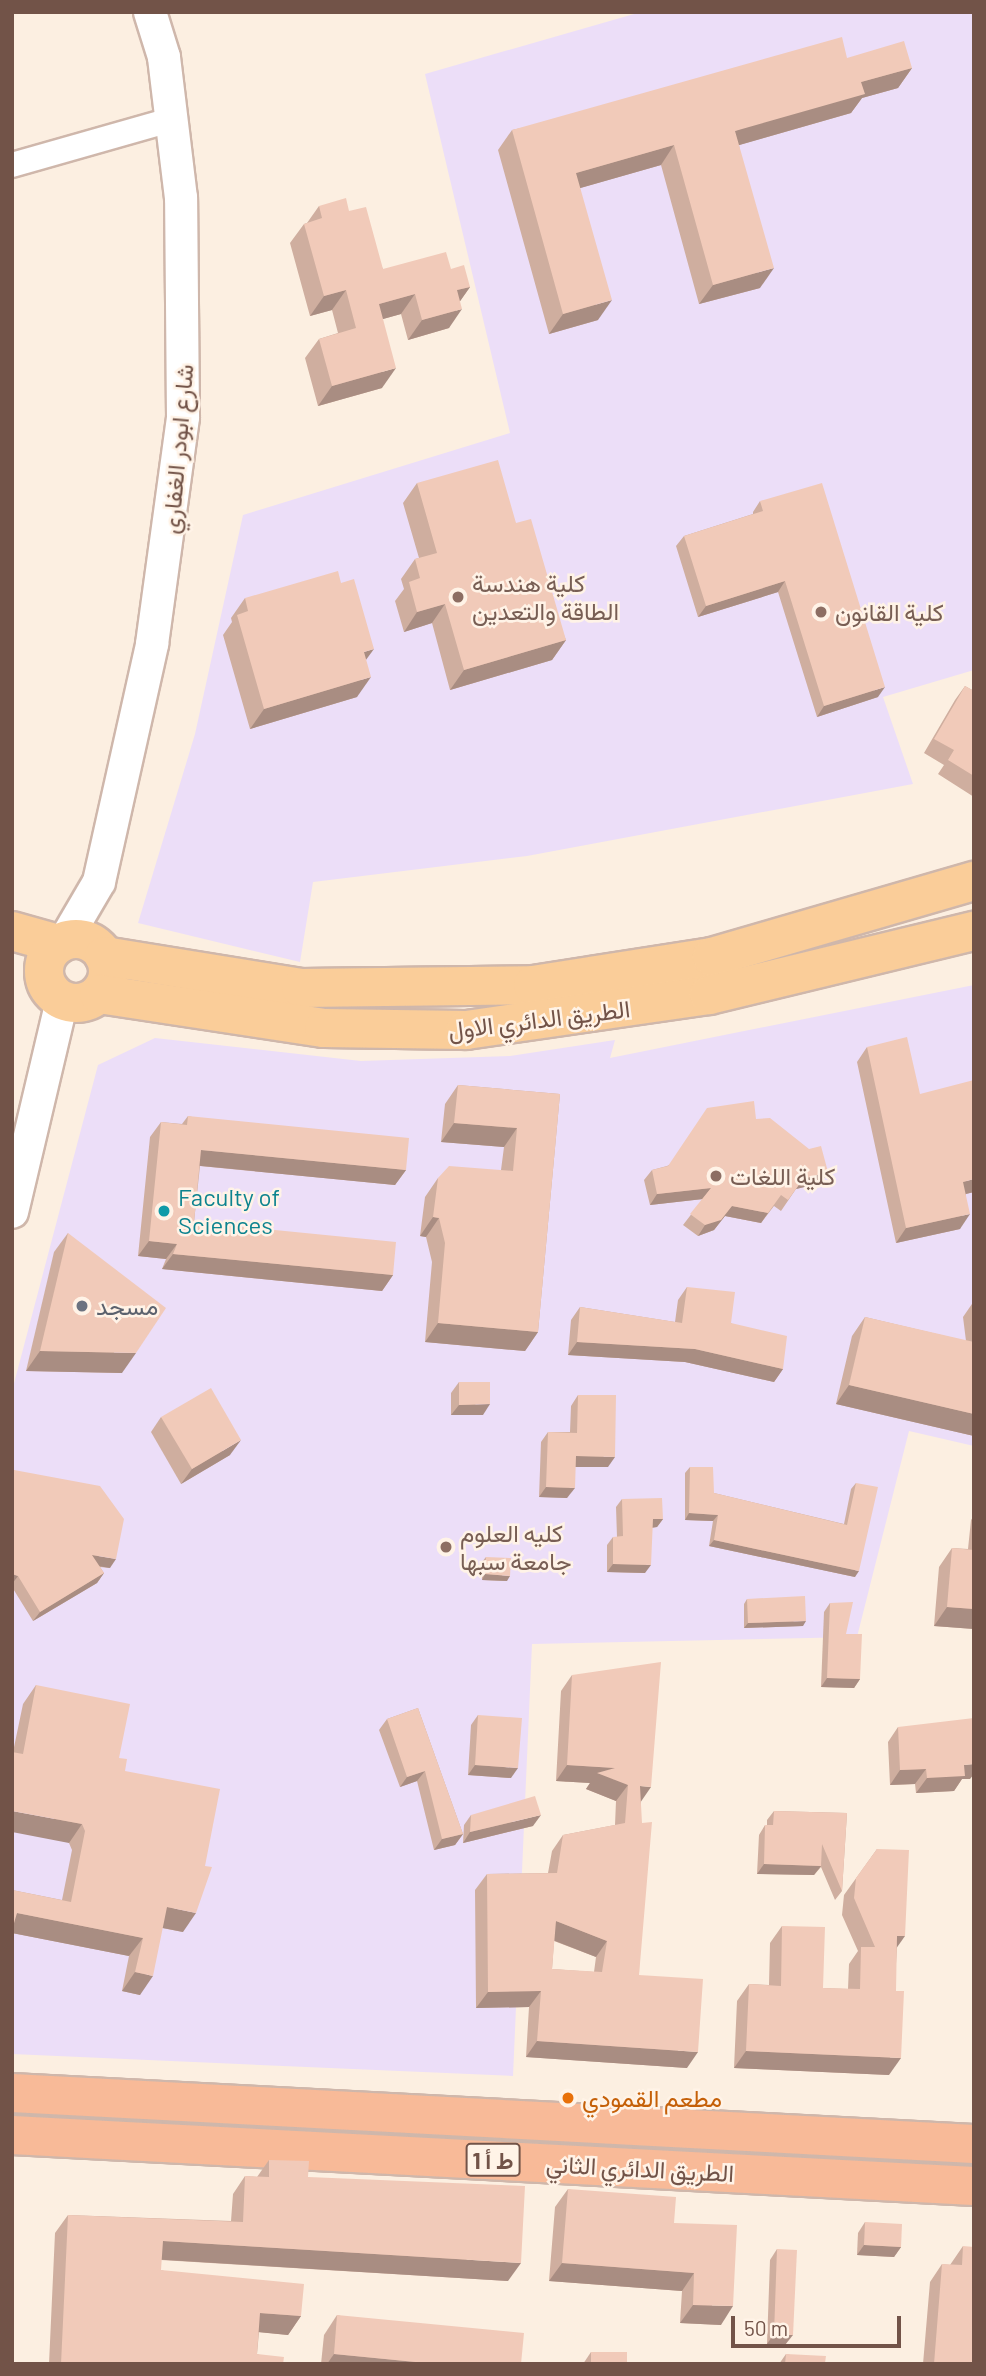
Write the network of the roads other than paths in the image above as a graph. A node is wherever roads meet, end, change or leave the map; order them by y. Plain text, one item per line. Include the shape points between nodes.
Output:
1 (150, 12) edge
2 (174, 119) junction
3 (12, 165) edge
4 (974, 881) edge
5 (12, 931) edge
6 (974, 931) edge
7 (82, 947) junction
8 (55, 988) edge
9 (12, 1212) edge
10 (12, 2093) edge
11 (12, 2135) edge
12 (974, 2144) edge
13 (974, 2186) edge

1 - 2 street, شارع ابودر الغفاري
2 - 3 street
2 - 7 street, شارع ابودر الغفاري via 186,293 175,509
4 - 7 main road, الطريق الدائري الاول via 712,957 533,985 301,988
5 - 7 main road, الطريق الدائري الاول
6 - 8 main road, الطريق الدائري الاول via 697,997 466,1030 324,1028
7 - 8 main road via 44,965
7 - 8 main road via 108,976
8 - 9 street
10 - 12 highway, الطريق الدائري الثاني
11 - 13 highway, الطريق الدائري الثاني / ط أ 1

